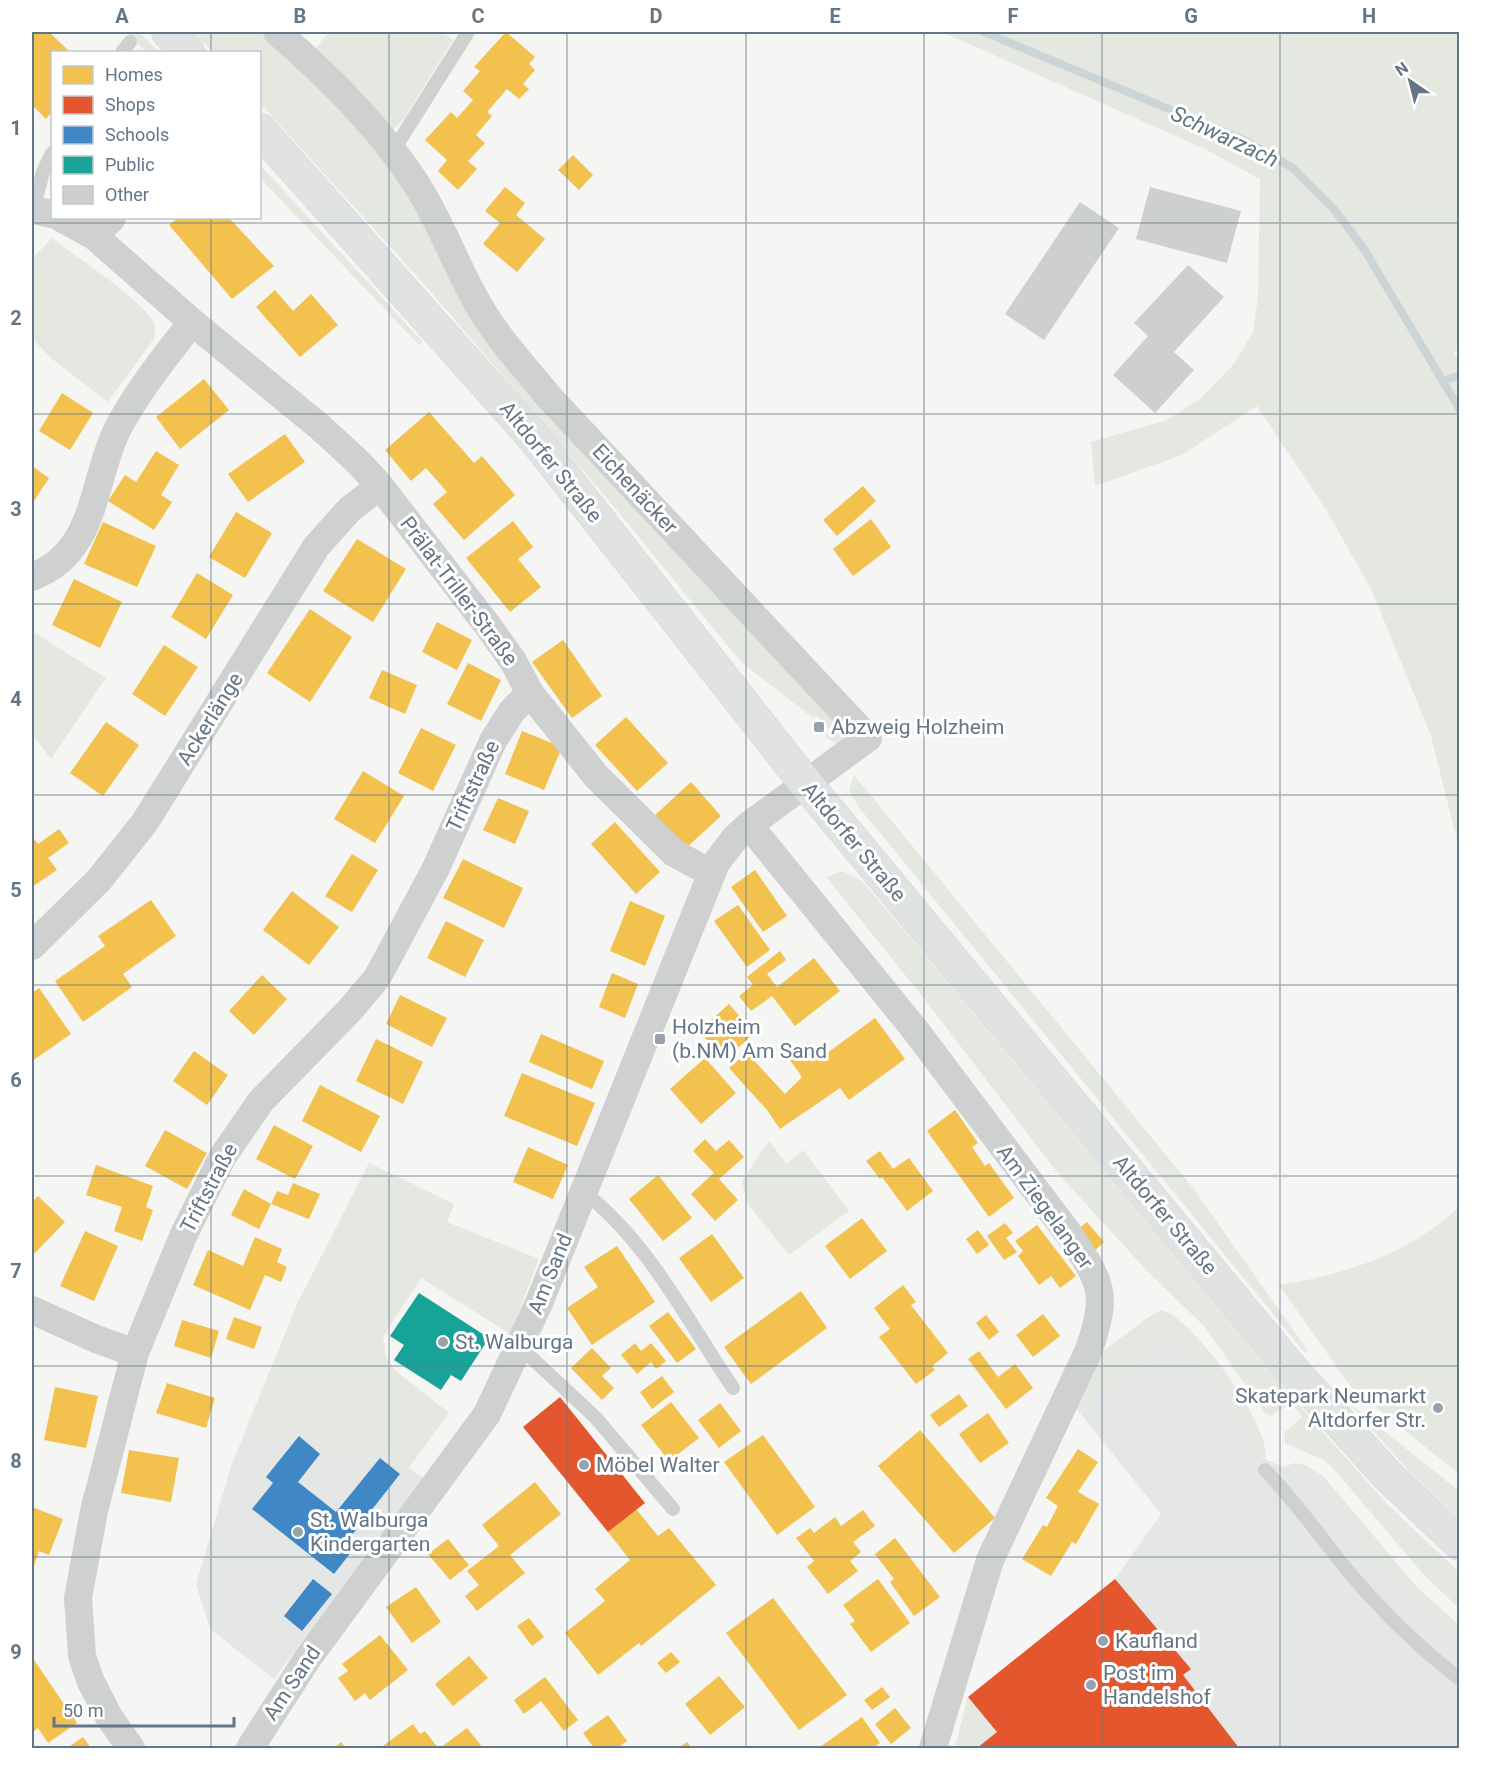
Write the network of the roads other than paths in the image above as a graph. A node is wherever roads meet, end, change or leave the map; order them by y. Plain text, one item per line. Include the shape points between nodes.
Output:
1 (168, 32) edge
2 (277, 32) edge
3 (468, 32) edge
4 (187, 51) edge
5 (261, 131) edge
6 (393, 151) junction
7 (51, 155) edge
8 (39, 212) edge
9 (66, 219) edge
10 (103, 227) edge
11 (192, 322) junction
12 (380, 486) junction
13 (32, 577) edge
14 (530, 693) junction
15 (807, 785) junction
16 (749, 825) junction
17 (711, 873) junction
18 (32, 946) edge
19 (584, 1192) junction
20 (32, 1310) edge
21 (520, 1347) junction
22 (135, 1353) junction
23 (733, 1388) dead end
24 (1266, 1470) dead end
25 (673, 1509) dead end
26 (1460, 1544) edge
27 (1460, 1679) edge
28 (131, 1749) edge
29 (250, 1749) edge
30 (933, 1749) edge

1 - 4 main road
2 - 6 street, Eichenäcker via 345,95
3 - 6 lane
5 - 15 main road, Altdorfer Straße via 534,438
6 - 15 street, Eichenäcker via 416,184 473,297 514,355 868,738
7 - 8 lane via 44,172
9 - 10 street, Prälat-Triller-Straße
10 - 11 street, Prälat-Triller-Straße
11 - 12 street, Prälat-Triller-Straße via 320,427
11 - 13 street via 131,405 109,451 95,502 74,544 55,566
12 - 14 street, Prälat-Triller-Straße via 488,626
12 - 18 street, Ackerlänge via 350,509 315,547 145,822 99,880
14 - 17 street, Prälat-Triller-Straße via 596,776 645,828 674,853
14 - 22 street, Triftstraße via 512,711 493,741 435,870 385,966 360,999 261,1101 223,1156 180,1244
15 - 16 street, Am Sand
15 - 26 main road, Altdorfer Straße via 1290,1367 1387,1475
16 - 17 street, Am Sand via 724,851
16 - 30 street, Am Ziegelanger via 916,1031 1068,1233 1098,1280 1100,1310 1094,1334 990,1560
17 - 19 street, Am Sand
19 - 21 street, Am Sand
19 - 23 lane via 610,1213 663,1279
20 - 22 street
21 - 25 lane via 596,1418
21 - 29 street, Am Sand via 470,1440 308,1658
22 - 28 street, Triftstraße via 94,1511 78,1598 82,1656 109,1717
24 - 27 lane via 1379,1606

